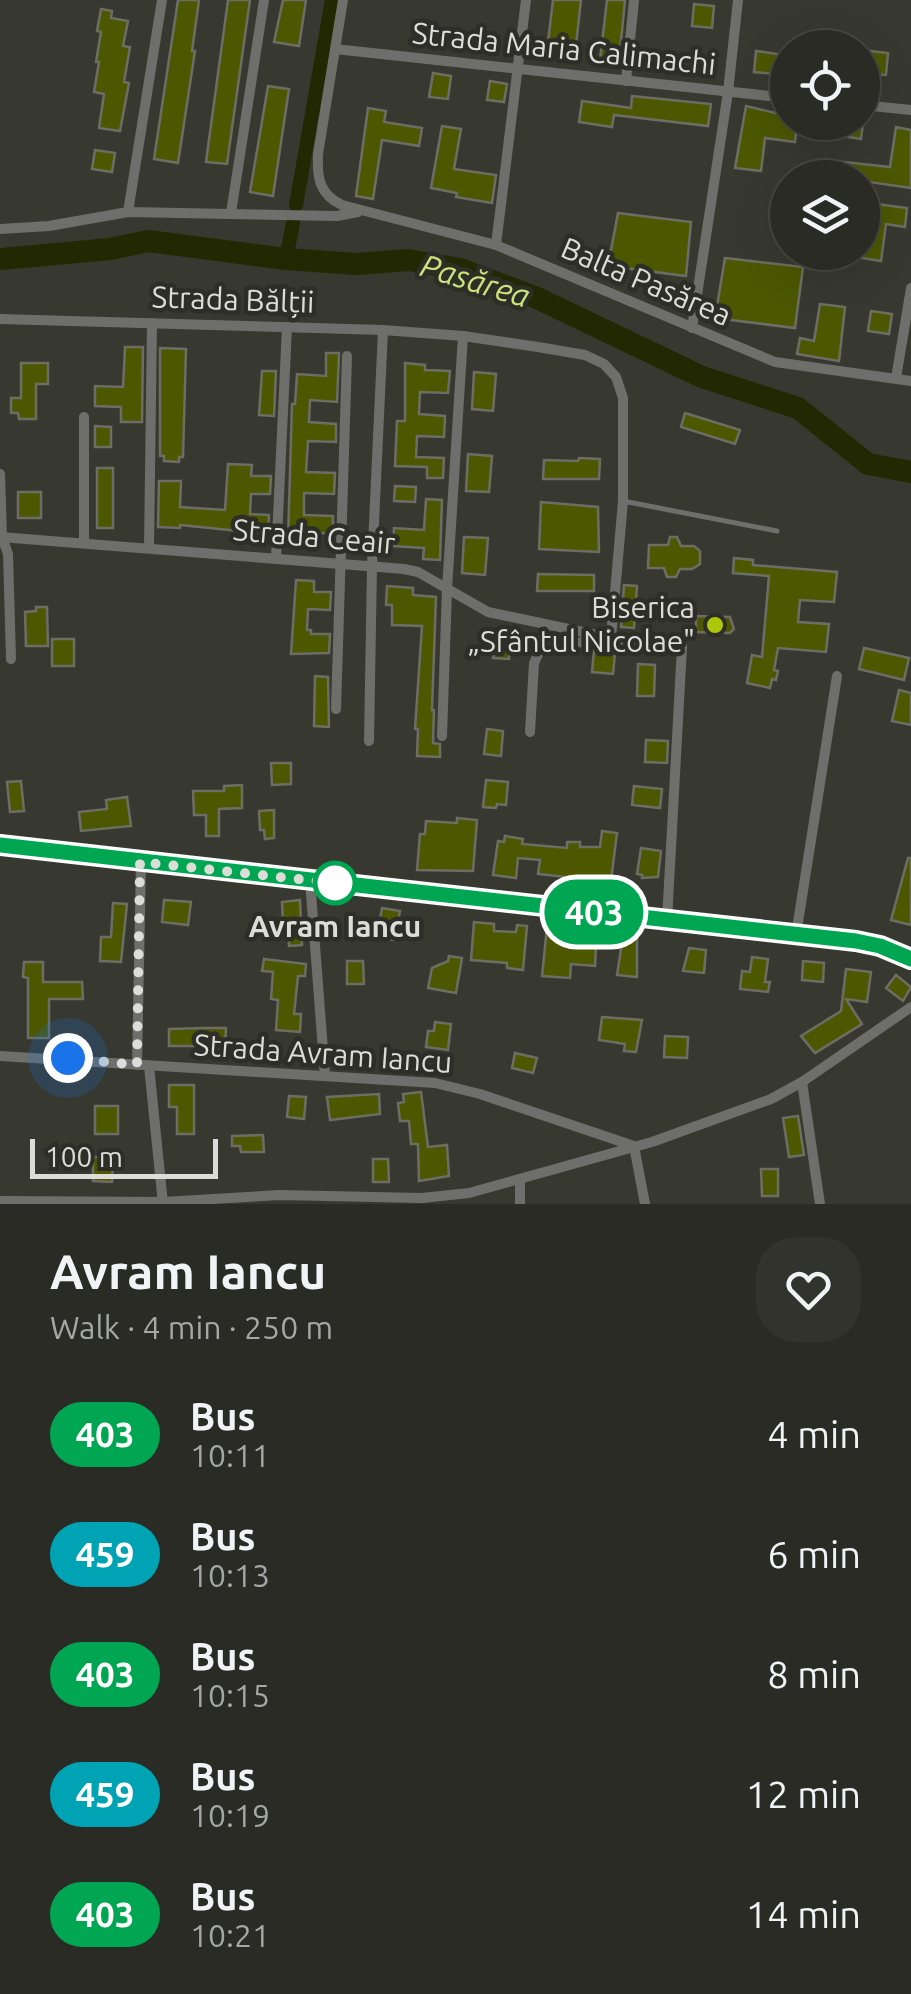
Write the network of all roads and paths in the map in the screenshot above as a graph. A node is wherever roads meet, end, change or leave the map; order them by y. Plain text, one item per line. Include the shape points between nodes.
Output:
1 (162, 0) edge
2 (264, 0) edge
3 (343, 0) edge
4 (526, 0) edge
5 (634, 0) edge
6 (738, 0) edge
7 (335, 49) junction
8 (520, 69) junction
9 (626, 81) junction
10 (728, 92) junction
11 (770, 96) edge
12 (880, 107) edge
13 (911, 110) edge
14 (364, 210) junction
15 (128, 212) junction
16 (232, 213) junction
17 (0, 229) edge
18 (496, 245) junction
19 (911, 288) edge
20 (0, 319) edge
21 (152, 322) junction
22 (287, 327) junction
23 (692, 328) junction
24 (383, 330) junction
25 (463, 336) junction
26 (346, 356) dead end
27 (896, 378) junction
28 (911, 381) edge
29 (84, 417) dead end
30 (0, 474) edge
31 (624, 501) junction
32 (776, 531) dead end
33 (1, 537) edge
34 (84, 543) junction
35 (149, 548) junction
36 (276, 559) junction
37 (338, 563) junction
38 (372, 566) junction
39 (447, 589) junction
40 (611, 638) junction
41 (10, 659) dead end
42 (838, 676) dead end
43 (336, 709) dead end
44 (530, 732) dead end
45 (442, 736) dead end
46 (369, 742) dead end
47 (0, 846) edge
48 (140, 862) junction
49 (310, 880) junction
50 (667, 920) junction
51 (796, 935) junction
52 (911, 959) edge
53 (911, 1008) edge
54 (0, 1056) edge
55 (143, 1065) junction
56 (325, 1076) junction
57 (802, 1082) junction
58 (634, 1146) junction
59 (520, 1179) junction
60 (0, 1201) edge
61 (400, 1201) edge
62 (163, 1203) edge
63 (520, 1204) edge
64 (645, 1204) edge
65 (820, 1204) edge

1 - 15 street
2 - 16 street
3 - 7 street
4 - 8 street
5 - 9 street
6 - 10 street
7 - 8 street, Strada Maria Calimachi
7 - 14 street, Balta Pasărea via 317,175 328,198
8 - 9 street, Strada Maria Calimachi
8 - 18 street
9 - 10 street, Strada Maria Calimachi
10 - 11 street, Strada Maria Calimachi
10 - 23 street
12 - 13 street
14 - 16 street, Balta Pasărea via 337,216
14 - 18 street, Balta Pasărea
15 - 16 street, Balta Pasărea
15 - 17 street, Balta Pasărea
18 - 23 street, Balta Pasărea
19 - 27 street
20 - 21 street, Strada Bălții
21 - 22 street, Strada Bălții
21 - 35 street
22 - 24 street, Strada Bălții
22 - 36 street
23 - 27 street, Balta Pasărea via 775,362
24 - 25 street, Strada Bălții
24 - 38 street
25 - 31 street, Strada Bălții via 585,355 604,364 623,398
25 - 39 street
26 - 37 street
27 - 28 street, Balta Pasărea
29 - 34 street
30 - 33 street
31 - 32 lane
31 - 40 street, Strada Bălții
33 - 34 street, Strada Ceair
33 - 41 street via 8,554
34 - 35 street, Strada Ceair
35 - 36 street, Strada Ceair
36 - 37 street, Strada Ceair
37 - 38 street, Strada Ceair
37 - 43 street
38 - 39 street, Strada Ceair via 418,572
38 - 46 street
39 - 40 street, Strada Ceair via 488,612
39 - 45 street
40 - 44 street via 541,648
40 - 50 street via 679,644 683,650
42 - 51 street
47 - 48 main road
48 - 49 main road
48 - 55 street
49 - 50 main road
49 - 56 street
50 - 51 main road
51 - 52 main road via 880,946
53 - 57 street
54 - 55 street, Strada Avram Iancu
55 - 56 street, Strada Avram Iancu
55 - 62 street
56 - 58 street, Strada Avram Iancu via 435,1083
57 - 58 street via 731,1116
57 - 65 street
58 - 59 street
58 - 64 street
59 - 61 street
59 - 63 street
60 - 62 street
61 - 62 street via 280,1195

